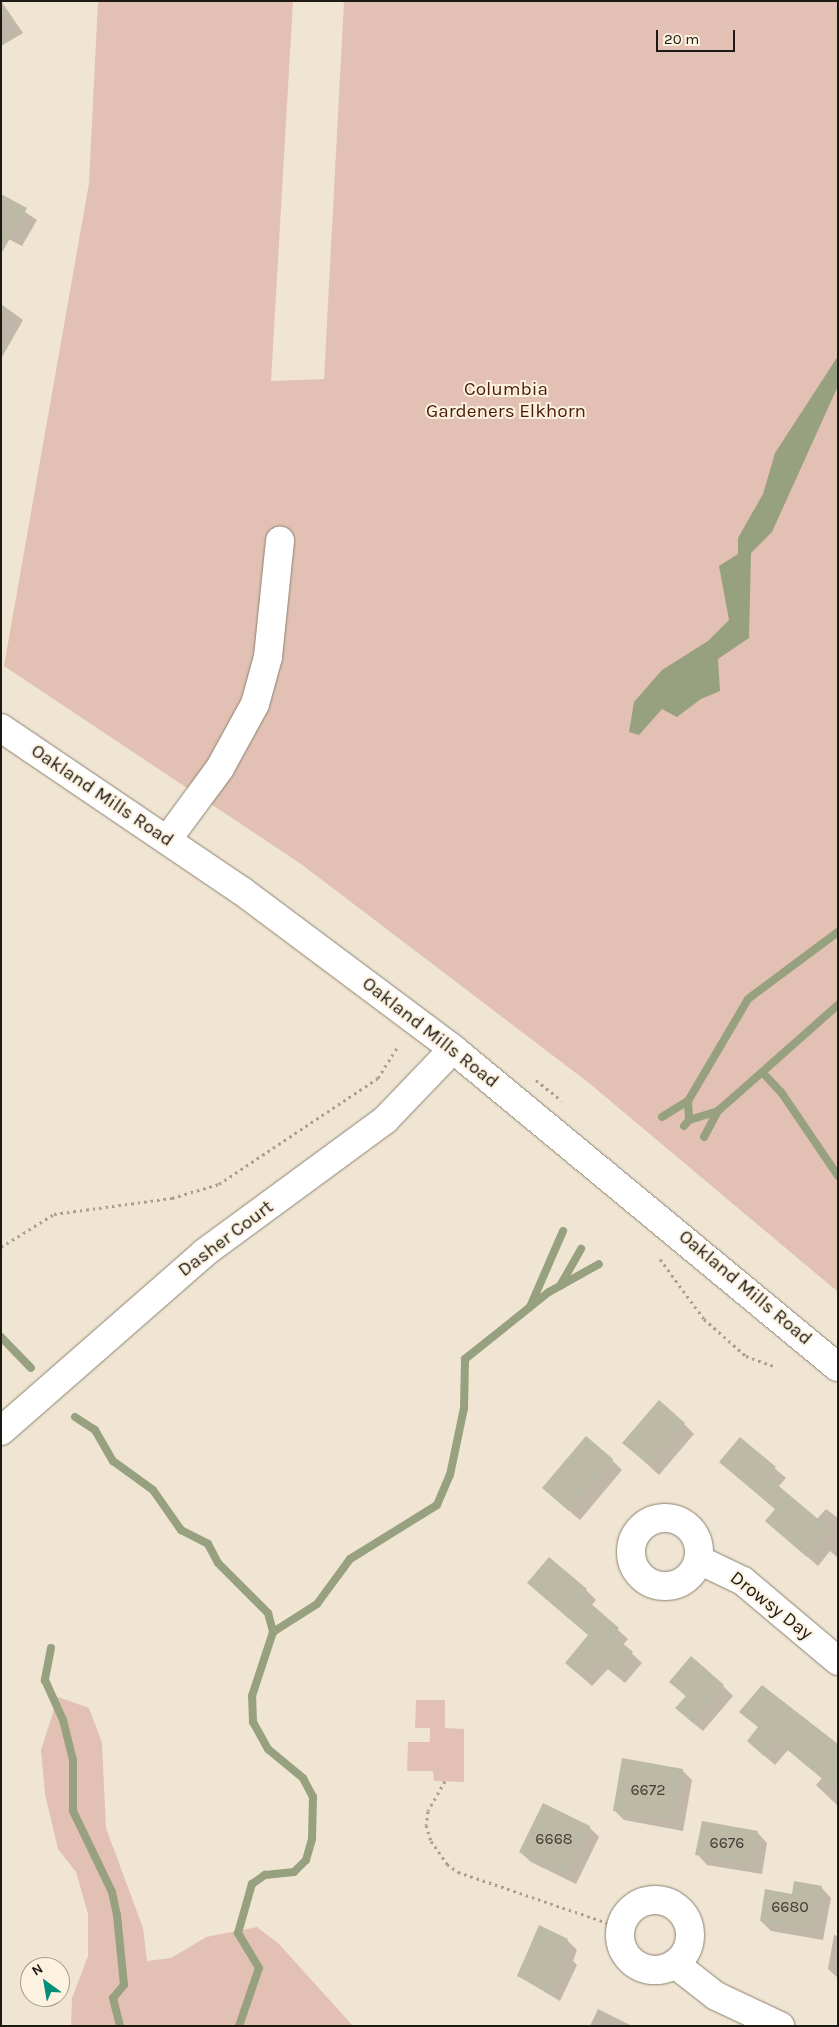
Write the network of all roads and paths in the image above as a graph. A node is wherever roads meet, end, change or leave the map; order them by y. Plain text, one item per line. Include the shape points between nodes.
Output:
1 (280, 541) dead end
2 (1, 728) edge
3 (167, 840) junction
4 (397, 1048) dead end
5 (453, 1049) junction
6 (1, 1247) edge
7 (660, 1259) dead end
8 (776, 1367) dead end
9 (838, 1367) edge
10 (1, 1431) edge
11 (699, 1560) dead end
12 (838, 1661) edge
13 (445, 1781) dead end
14 (620, 1927) junction
15 (675, 1964) junction
16 (780, 2026) edge

1 - 3 street via 268,657 255,704 220,768
2 - 3 street, Oakland Mills Road
3 - 5 street, Oakland Mills Road
4 - 6 path via 378,1078 219,1184 172,1198 54,1214
5 - 9 street, Oakland Mills Road
5 - 10 street, Dasher Court via 385,1120 204,1253
7 - 8 path via 704,1319 746,1356
11 - 12 street, Drowsy Day via 743,1581
13 - 14 path via 428,1811 426,1825 431,1841 447,1864 458,1872
14 - 15 street via 620,1944 636,1963 659,1970
14 - 15 street via 638,1904 668,1902 688,1924 685,1953
15 - 16 street via 716,1996

